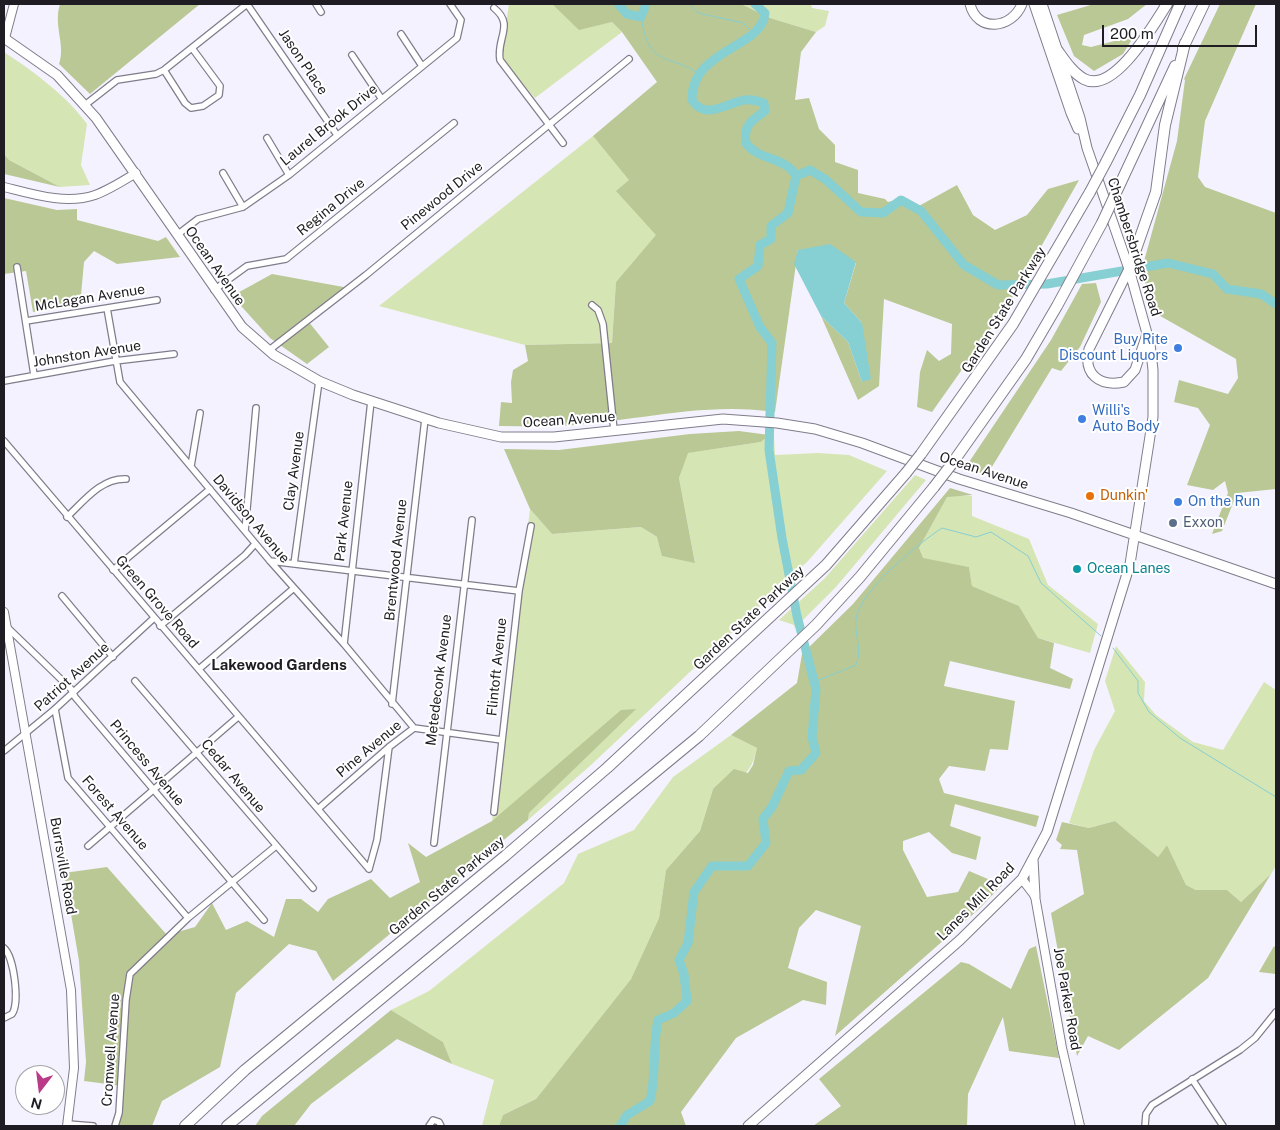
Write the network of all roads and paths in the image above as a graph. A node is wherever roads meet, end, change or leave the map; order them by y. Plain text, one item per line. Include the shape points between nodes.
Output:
1 (14, 4) edge
2 (247, 4) edge
3 (316, 4) edge
4 (450, 4) edge
5 (970, 4) edge
6 (1022, 4) edge
7 (1034, 4) edge
8 (1042, 4) edge
9 (1167, 4) edge
10 (1180, 4) edge
11 (1204, 4) edge
12 (494, 8) dead end
13 (321, 12) dead end
14 (401, 34) dead end
15 (4, 38) edge
16 (1185, 43) junction
17 (192, 48) junction
18 (1058, 51) junction
19 (352, 55) dead end
20 (629, 59) dead end
21 (422, 66) junction
22 (164, 70) junction
23 (381, 98) junction
24 (84, 105) junction
25 (454, 123) dead end
26 (549, 125) junction
27 (337, 135) junction
28 (267, 138) dead end
29 (563, 144) dead end
30 (1087, 148) junction
31 (136, 173) junction
32 (223, 174) dead end
33 (289, 174) junction
34 (4, 187) edge
35 (243, 207) junction
36 (177, 235) junction
37 (1130, 265) junction
38 (17, 267) dead end
39 (214, 290) junction
40 (157, 300) dead end
41 (592, 305) dead end
42 (107, 308) junction
43 (26, 321) junction
44 (1147, 334) junction
45 (268, 351) junction
46 (174, 354) dead end
47 (115, 361) junction
48 (34, 375) junction
49 (4, 380) edge
50 (319, 381) junction
51 (371, 401) junction
52 (256, 408) dead end
53 (200, 413) dead end
54 (425, 418) junction
55 (614, 430) junction
56 (4, 441) edge
57 (191, 466) junction
58 (126, 479) dead end
59 (210, 489) junction
60 (67, 517) junction
61 (472, 520) dead end
62 (531, 526) dead end
63 (245, 531) junction
64 (1136, 535) junction
65 (256, 544) junction
66 (270, 561) junction
67 (294, 564) junction
68 (113, 570) junction
69 (351, 572) junction
70 (407, 579) junction
71 (1276, 584) edge
72 (464, 585) junction
73 (294, 588) junction
74 (519, 591) junction
75 (62, 596) dead end
76 (4, 612) edge
77 (154, 618) junction
78 (160, 626) junction
79 (7, 627) junction
80 (344, 644) junction
81 (113, 657) junction
82 (199, 668) junction
83 (135, 681) dead end
84 (73, 693) junction
85 (392, 704) junction
86 (55, 709) junction
87 (238, 717) junction
88 (414, 728) junction
89 (27, 733) junction
90 (445, 733) junction
91 (502, 740) junction
92 (389, 747) junction
93 (4, 751) edge
94 (197, 753) junction
95 (153, 791) junction
96 (318, 809) junction
97 (494, 812) dead end
98 (111, 826) junction
99 (434, 843) dead end
100 (88, 846) dead end
101 (276, 846) junction
102 (1033, 860) junction
103 (1022, 879) junction
104 (232, 883) junction
105 (313, 888) dead end
106 (1035, 896) junction
107 (188, 918) junction
108 (264, 920) dead end
109 (4, 948) edge
110 (1276, 1012) edge
111 (4, 1018) edge
112 (1192, 1080) junction
113 (68, 1125) edge
114 (93, 1126) edge
115 (115, 1126) edge
116 (186, 1126) edge
117 (228, 1126) edge
118 (429, 1126) edge
119 (441, 1126) edge
120 (748, 1126) edge
121 (1080, 1126) edge
122 (1145, 1126) edge
123 (1223, 1126) edge

1 - 15 main road
2 - 17 street
2 - 27 street, Jason Place
3 - 13 street
4 - 21 street, Laurel Brook Drive via 461,20 457,38
5 - 6 main road via 978,19 997,25 1013,17
7 - 30 main road, Chambersbridge Road via 1071,113
8 - 18 main road, Chambersbridge Road
9 - 18 highway via 1131,57 1106,78 1095,82 1085,80 1074,72
10 - 116 highway, Garden State Parkway, bridge via 1140,95 1045,271 973,384 861,527 781,608 551,817 245,1070
11 - 16 highway
12 - 26 street via 504,20 498,54 500,60
14 - 21 street
15 - 24 main road, Ocean Avenue via 57,75
16 - 37 highway via 1165,125 1156,192
16 - 117 highway, bridge via 1102,223 1026,359 934,487 860,577 785,656 699,736
17 - 22 street
17 - 22 street via 220,86 220,93 213,100 191,108
18 - 30 main road, Chambersbridge Road
19 - 23 street
20 - 26 street, Pinewood Drive
21 - 23 street, Laurel Brook Drive
22 - 24 street via 118,80
23 - 27 street, Laurel Brook Drive
24 - 31 main road, Ocean Avenue
25 - 39 street, Regina Drive via 286,259 247,266
26 - 29 street
26 - 45 street, Pinewood Drive
27 - 33 street, Laurel Brook Drive
28 - 33 street
30 - 37 main road, Chambersbridge Road
31 - 34 main road via 95,195 80,198 60,198
31 - 36 main road, Ocean Avenue
32 - 35 street
33 - 35 street, Laurel Brook Drive
35 - 36 street, Laurel Brook Drive via 198,219
36 - 39 main road, Ocean Avenue
37 - 44 main road, Chambersbridge Road
37 - 44 main road via 1089,349 1086,360 1092,374 1104,382 1124,382 1135,370
38 - 43 street
39 - 45 main road, Ocean Avenue via 242,327
40 - 42 street, McLagan Avenue
41 - 55 street via 598,310 603,324
42 - 43 street, McLagan Avenue
42 - 47 street, Davidson Avenue
43 - 48 street
44 - 64 main road, Chambersbridge Road via 1153,370 1153,417
45 - 50 main road, Ocean Avenue
46 - 47 street, Johnston Avenue
47 - 48 street, Johnston Avenue
47 - 57 street, Davidson Avenue via 120,382
48 - 49 street, Johnston Avenue
50 - 51 main road, Ocean Avenue
50 - 67 street, Clay Avenue
51 - 54 main road, Ocean Avenue
51 - 69 street, Park Avenue
52 - 63 street
53 - 57 street
54 - 55 main road, Ocean Avenue via 501,437 554,437
54 - 70 street, Brentwood Avenue
55 - 64 main road, Ocean Avenue via 723,419 815,429
56 - 60 street, Green Grove Road
57 - 59 street, Davidson Avenue
58 - 60 street via 109,481 96,489
59 - 63 street, Davidson Avenue
59 - 68 street
60 - 68 street, Green Grove Road
61 - 72 street, Metedeconk Avenue
62 - 74 street, Flintoft Avenue
63 - 65 street, Davidson Avenue
64 - 71 main road, Ocean Avenue
64 - 102 main road, Lanes Mill Road via 1070,761 1047,832
65 - 66 street, Davidson Avenue
65 - 78 street
66 - 67 street
66 - 73 street, Davidson Avenue
67 - 69 street
68 - 77 street, Green Grove Road
69 - 70 street
69 - 80 street, Park Avenue
70 - 72 street
70 - 85 street, Brentwood Avenue
72 - 74 street
72 - 90 street, Metedeconk Avenue
73 - 80 street, Davidson Avenue
73 - 82 street
74 - 91 street, Flintoft Avenue
75 - 81 street
76 - 79 main road, Burrsville Road
77 - 78 street, Green Grove Road
77 - 81 street, Patriot Avenue
78 - 82 street, Green Grove Road
79 - 84 street, Princess Avenue
79 - 89 main road, Burrsville Road
80 - 85 street, Davidson Avenue
81 - 84 street, Patriot Avenue
82 - 87 street, Green Grove Road
83 - 94 street, Cedar Avenue
84 - 86 street, Patriot Avenue
84 - 95 street, Princess Avenue
85 - 88 street, Davidson Avenue
86 - 89 street, Patriot Avenue
86 - 98 street, Forest Avenue via 68,778
87 - 94 street
87 - 96 street, Green Grove Road
88 - 90 street, Pine Avenue
88 - 92 street, Pine Avenue
89 - 93 street, Patriot Avenue
89 - 113 main road, Burrsville Road via 71,990 74,1068
90 - 91 street, Pine Avenue
90 - 99 street, Metedeconk Avenue
91 - 97 street, Flintoft Avenue
92 - 96 street, Pine Avenue
92 - 96 street, Green Grove Road via 370,870
94 - 95 street
94 - 101 street, Cedar Avenue
95 - 98 street
95 - 104 street, Princess Avenue
98 - 100 street
98 - 107 street, Forest Avenue
101 - 104 street
101 - 105 street, Cedar Avenue
102 - 103 main road, Lanes Mill Road
102 - 106 main road
103 - 106 main road, Joe Parker Road
103 - 120 main road, Lanes Mill Road via 960,940
104 - 107 street
104 - 108 street, Princess Avenue
106 - 121 main road, Joe Parker Road via 1062,1048
107 - 115 street, Cromwell Avenue via 130,974 119,1112
109 - 111 street via 12,963 17,1002 12,1014
110 - 112 street via 1255,1038
112 - 122 street via 1152,1105 1146,1114
112 - 123 street
113 - 114 street
118 - 119 street via 433,1120

